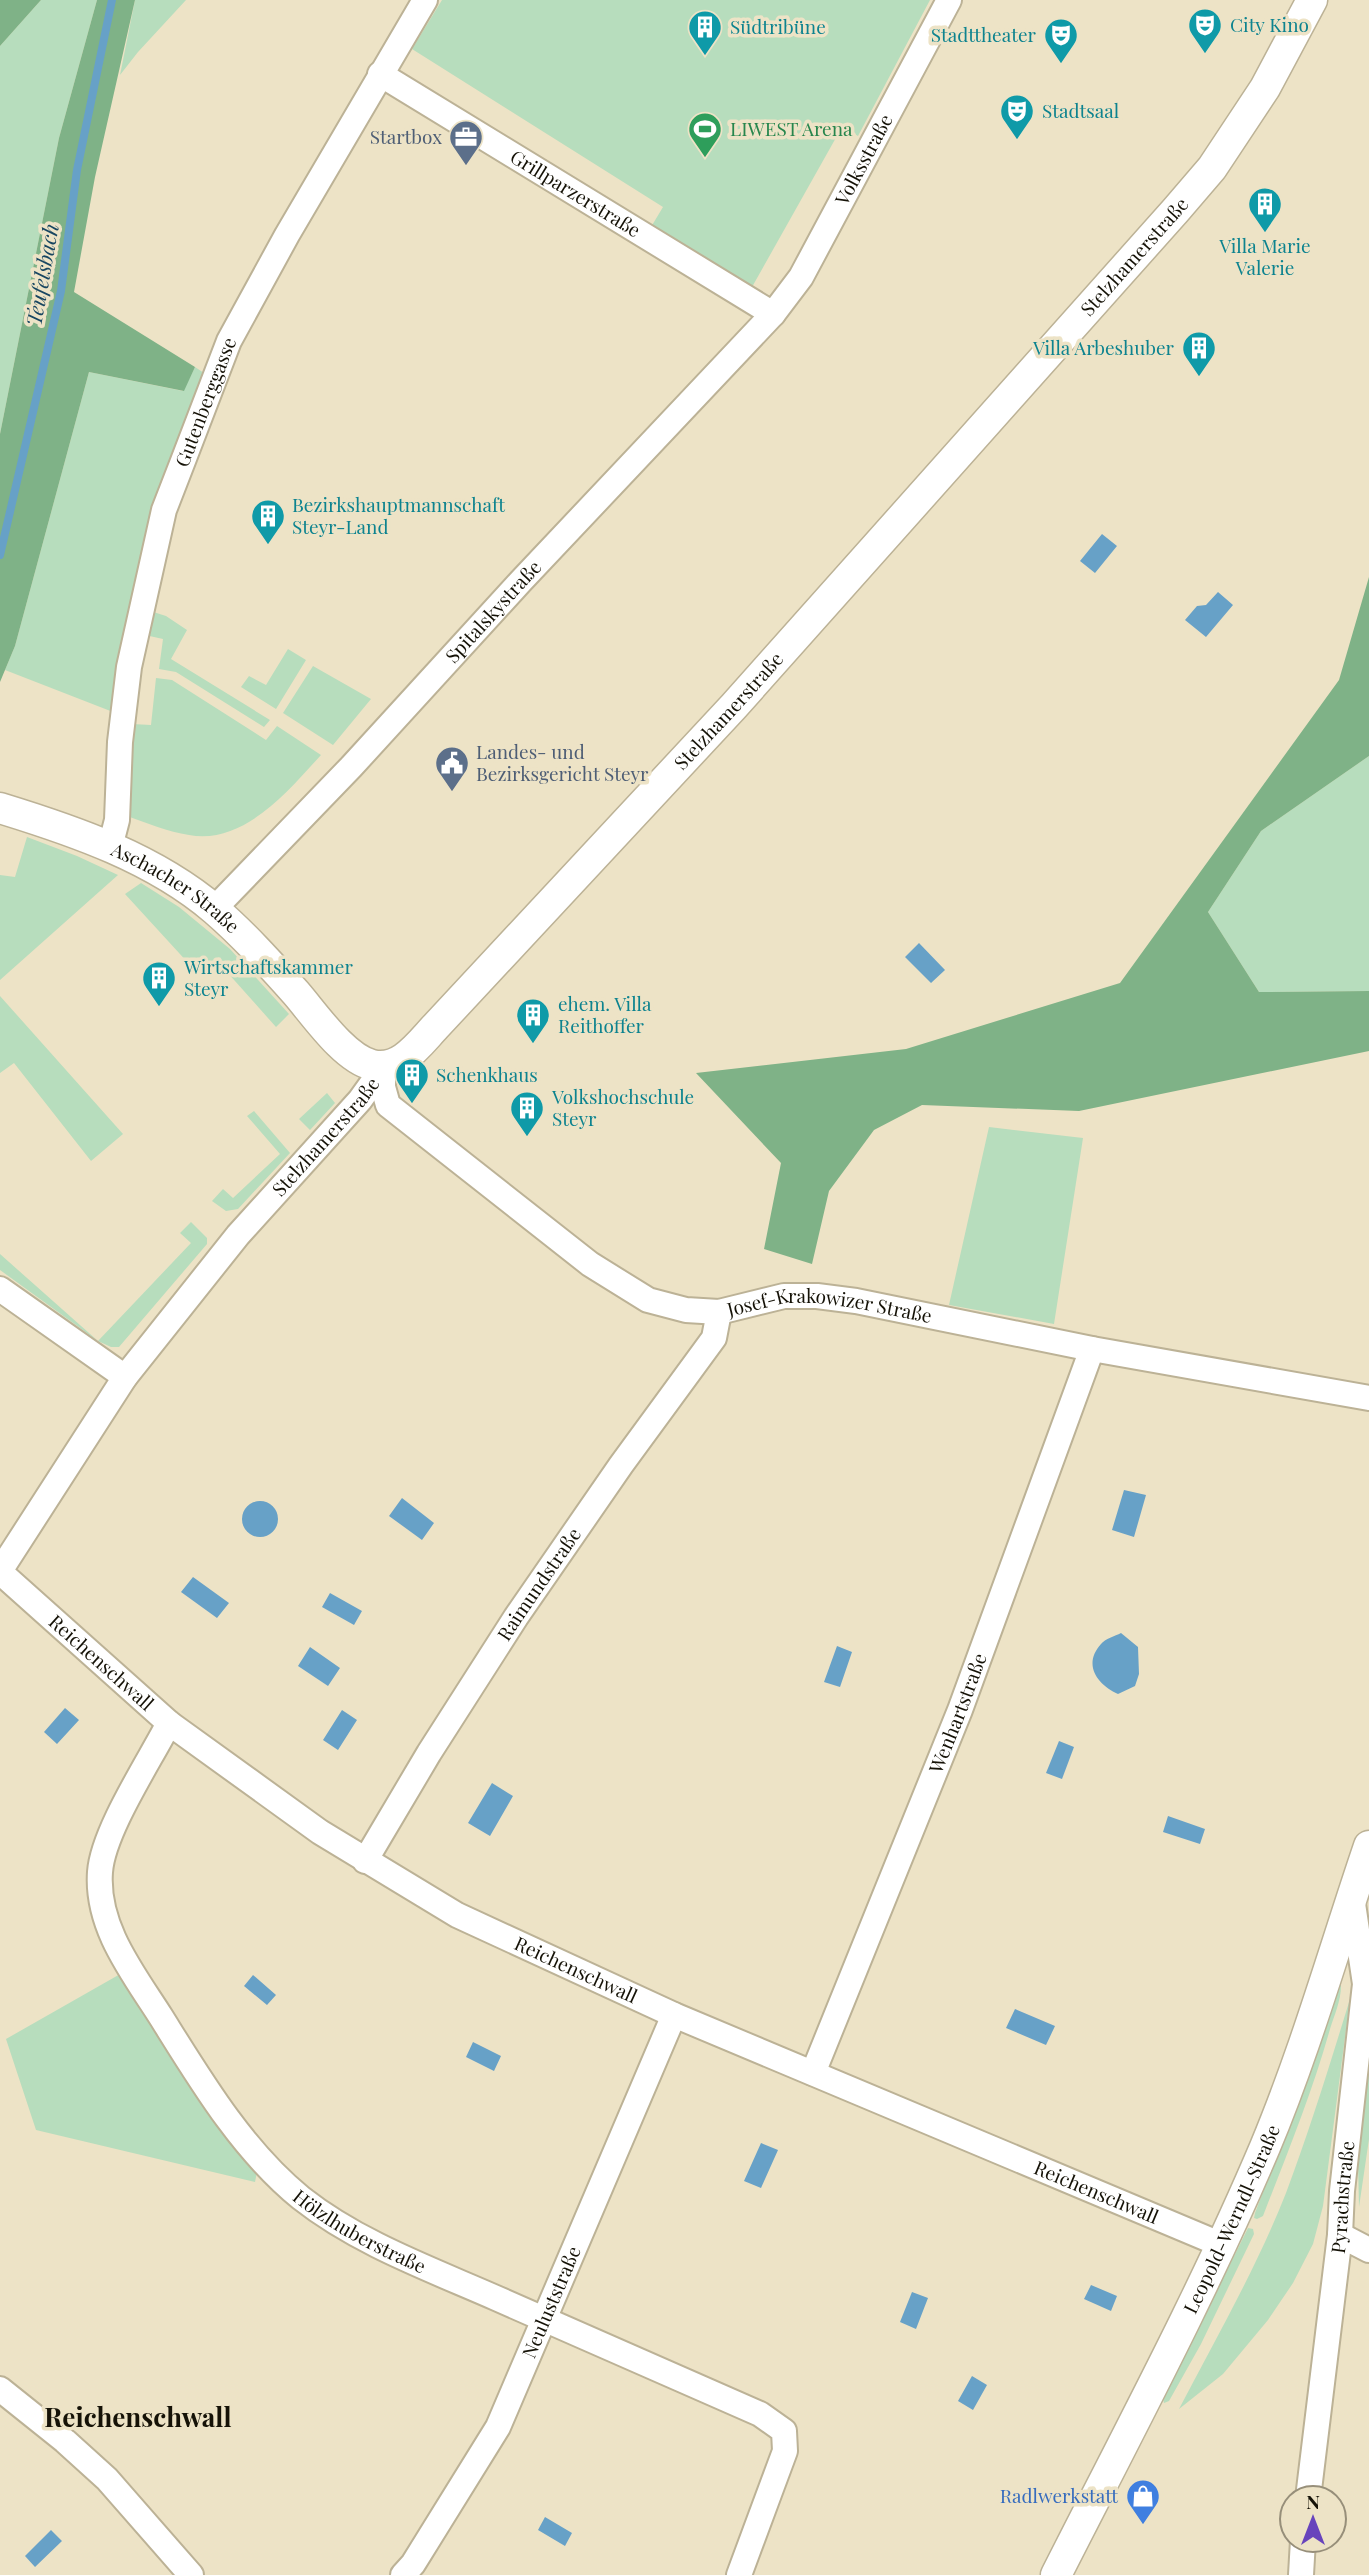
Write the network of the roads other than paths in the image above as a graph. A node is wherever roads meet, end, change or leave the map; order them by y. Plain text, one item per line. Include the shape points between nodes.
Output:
1 (425, 0) edge
2 (949, 0) edge
3 (1312, 0) edge
4 (380, 74) junction
5 (772, 314) junction
6 (0, 808) edge
7 (110, 847) junction
8 (214, 909) junction
9 (383, 1068) junction
10 (0, 1289) edge
11 (719, 1312) junction
12 (1092, 1349) junction
13 (125, 1377) junction
14 (1369, 1398) edge
15 (0, 1571) edge
16 (170, 1723) junction
17 (1369, 1846) edge
18 (365, 1861) junction
19 (1352, 1895) junction
20 (674, 2015) junction
21 (813, 2073) junction
22 (1340, 2235) junction
23 (1222, 2245) junction
24 (1369, 2250) edge
25 (545, 2319) junction
26 (0, 2389) edge
27 (1310, 2484) edge
28 (1302, 2554) edge
29 (191, 2575) edge
30 (403, 2575) edge
31 (739, 2575) edge
32 (1056, 2575) edge
33 (1301, 2575) edge

1 - 4 street, Gutenberggasse
2 - 5 street, Volksstraße via 802,277
3 - 9 street, Stelzhamerstraße via 1237,131 1161,228 734,706 436,1026 406,1056
4 - 5 street, Grillparzerstraße
4 - 7 street, Gutenberggasse via 229,341 164,510 129,667 117,820
5 - 8 street, Spitalskystraße
6 - 7 street, Aschacher Straße
7 - 8 street, Aschacher Straße
8 - 9 street, Aschacher Straße via 250,942 338,1042 361,1062
9 - 11 street, Josef-Krakowizer Straße via 388,1105 590,1264 648,1300 686,1310
9 - 13 street, Stelzhamerstraße via 360,1100 238,1235
10 - 13 street
11 - 12 street, Josef-Krakowizer Straße via 784,1296 817,1296
11 - 18 street, Raimundstraße via 714,1338 516,1617
12 - 14 street, Josef-Krakowizer Straße
12 - 21 street, Wenhartstraße via 960,1710
13 - 15 street, Stelzhamerstraße
15 - 16 street, Reichenschwall
16 - 18 street, Reichenschwall
16 - 25 street, Hölzlhuberstraße via 106,1843 100,1871 101,1901 109,1930 182,2051 243,2137 301,2197 393,2253
17 - 19 street, Leopold-Werndl-Straße
18 - 20 street, Reichenschwall via 457,1915
19 - 22 street, Pyrachstraße via 1365,1984
19 - 23 street, Leopold-Werndl-Straße via 1300,2053
20 - 21 street, Reichenschwall
20 - 25 street, Neuluststraße
21 - 23 street, Reichenschwall
22 - 24 street
22 - 27 street, Pyrachstraße
23 - 32 street, Leopold-Werndl-Straße
25 - 30 street, Neuluststraße via 498,2427
25 - 31 street, Hölzlhuberstraße via 760,2414 784,2431 785,2451
26 - 29 street via 107,2479
28 - 33 street

